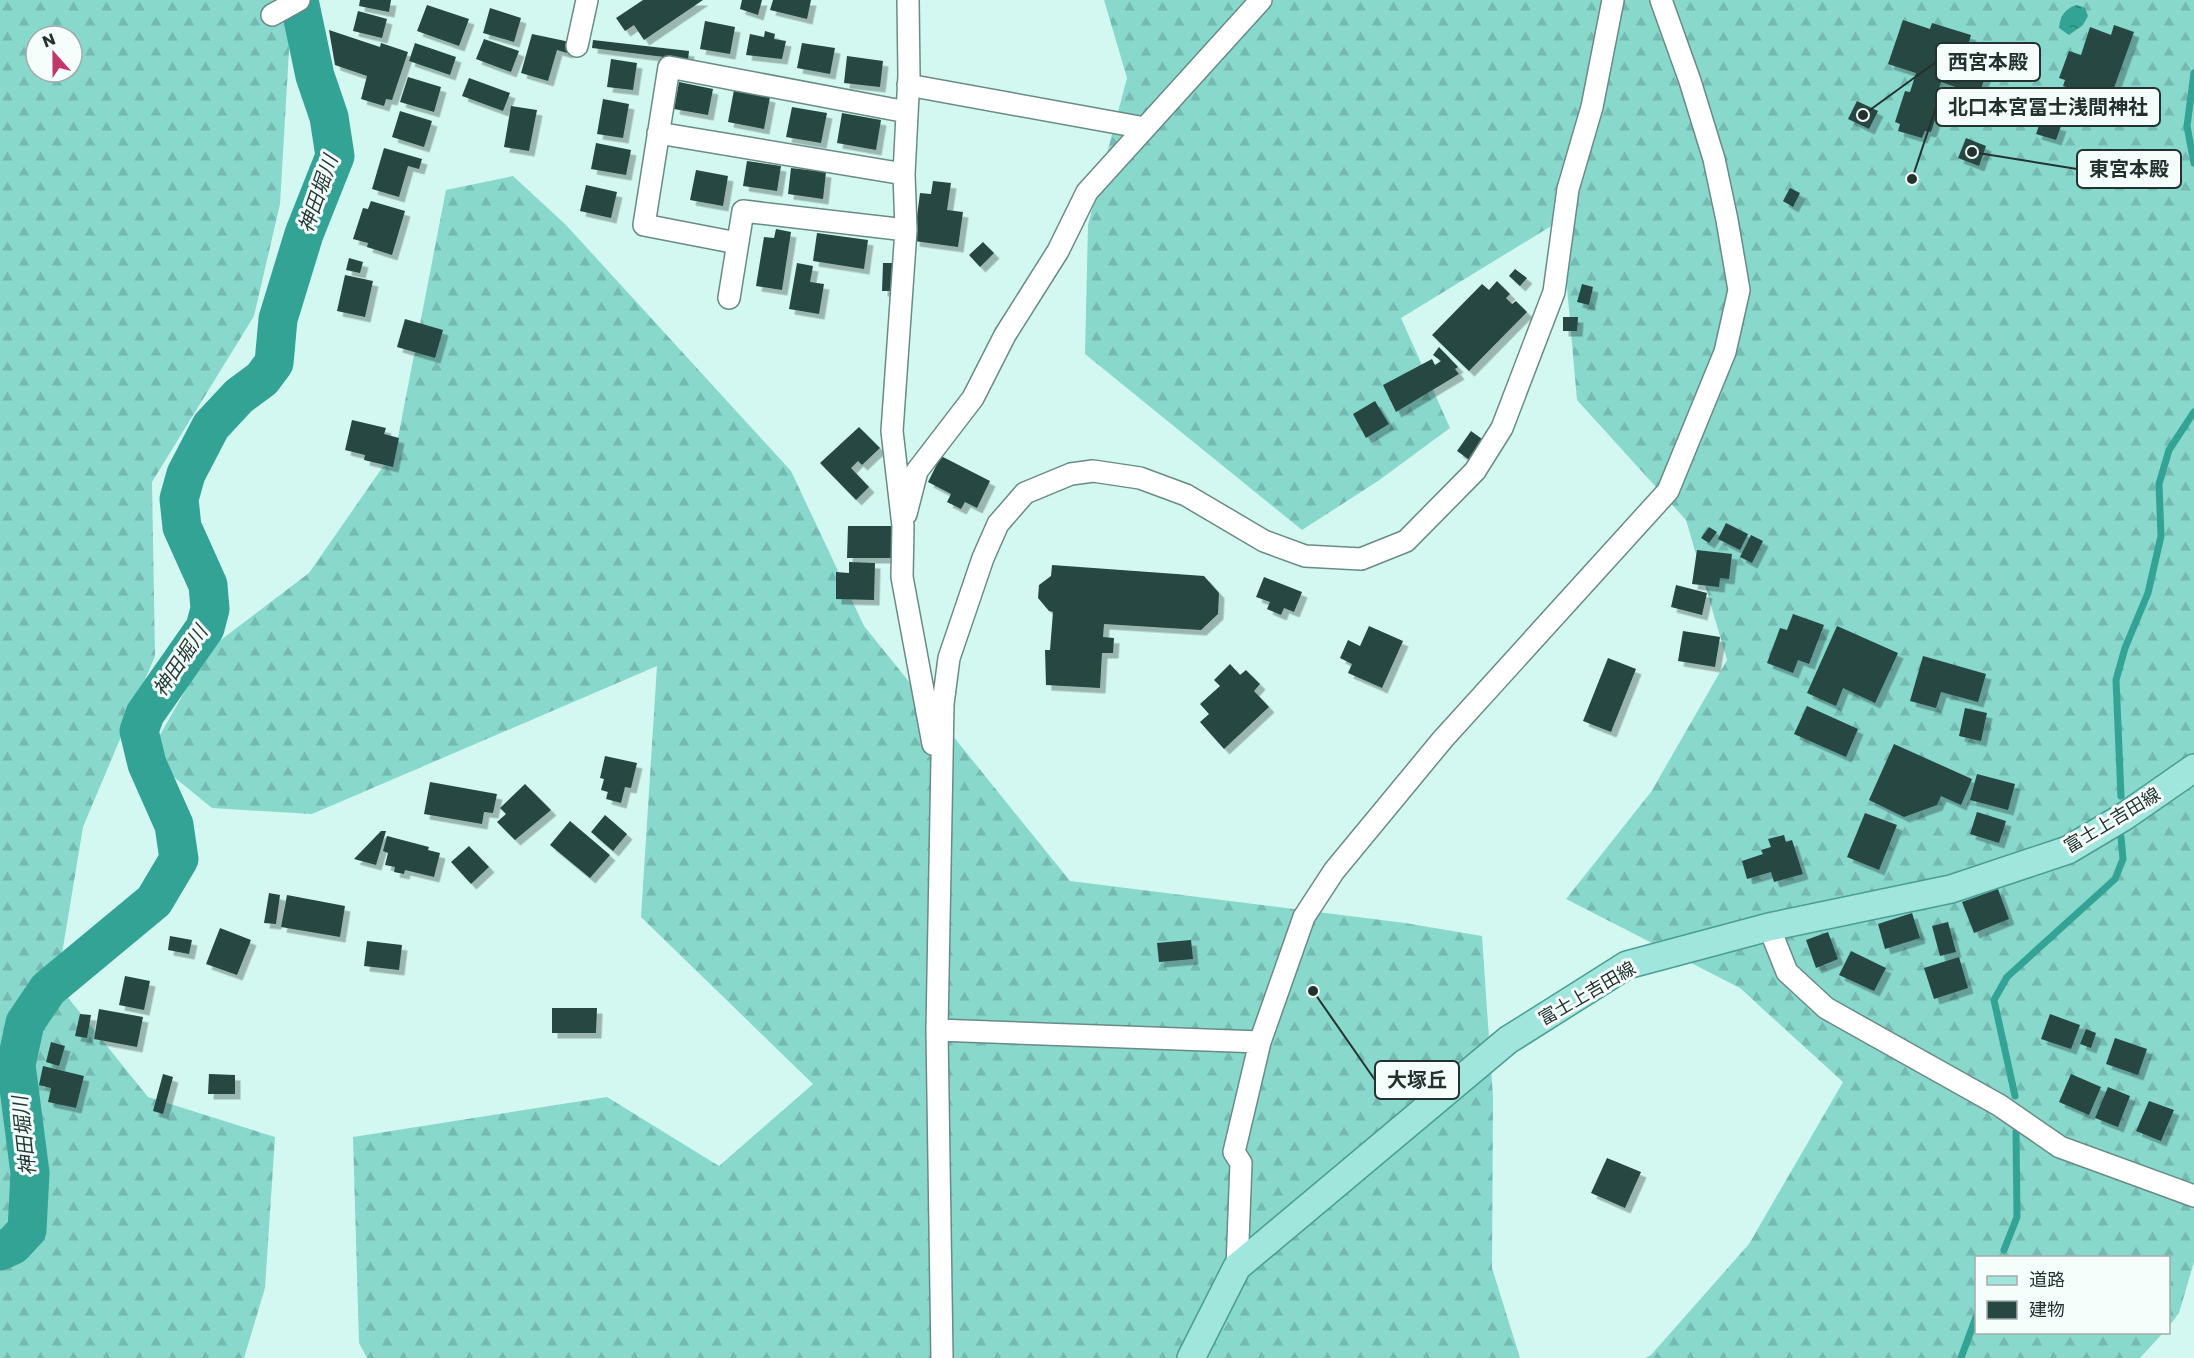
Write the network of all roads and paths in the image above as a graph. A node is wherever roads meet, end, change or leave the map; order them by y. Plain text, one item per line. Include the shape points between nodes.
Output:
1 (299, 0) edge
2 (587, 0) edge
3 (908, 0) edge
4 (1261, 0) edge
5 (1613, 0) edge
6 (1660, 0) edge
7 (272, 15) dead end
8 (577, 45) dead end
9 (908, 85) junction
10 (907, 112) junction
11 (1145, 128) junction
12 (658, 133) junction
13 (904, 174) junction
14 (906, 230) junction
15 (737, 243) junction
16 (729, 298) dead end
17 (903, 526) junction
18 (2194, 768) edge
19 (941, 792) junction
20 (1769, 927) junction
21 (937, 1030) junction
22 (1260, 1042) junction
23 (2194, 1196) edge
24 (1237, 1267) junction
25 (942, 1358) edge
26 (1191, 1358) edge

1 - 7 street
2 - 8 street
3 - 9 street
4 - 11 street
5 - 19 street via 1592,107 1568,189 1554,292 1502,428 1475,471 1406,541 1361,559 1305,556 1264,542 1186,495 1140,478 1093,471 1071,474 1025,493 998,524 982,558 949,658 943,704
6 - 22 street via 1714,159 1727,220 1739,290 1725,352 1668,491 1443,740 1334,871 1304,917
9 - 10 street
9 - 11 street
10 - 12 street via 669,68
10 - 13 street
11 - 17 street via 1087,192 1058,251 1005,335 973,398 917,471
12 - 13 street
12 - 15 street via 644,225
13 - 14 street
14 - 15 street via 743,211
14 - 17 street via 892,431
15 - 16 street
17 - 19 street via 902,577
18 - 20 main road, 富士上吉田線 via 2068,850 1951,889
19 - 21 street
20 - 23 street via 1787,972 1826,1008 1999,1105 2060,1147
20 - 24 main road, 富士上吉田線 via 1627,965 1508,1040
21 - 22 street
21 - 25 street
22 - 24 street via 1234,1152 1241,1163
24 - 26 main road, 富士上吉田線

